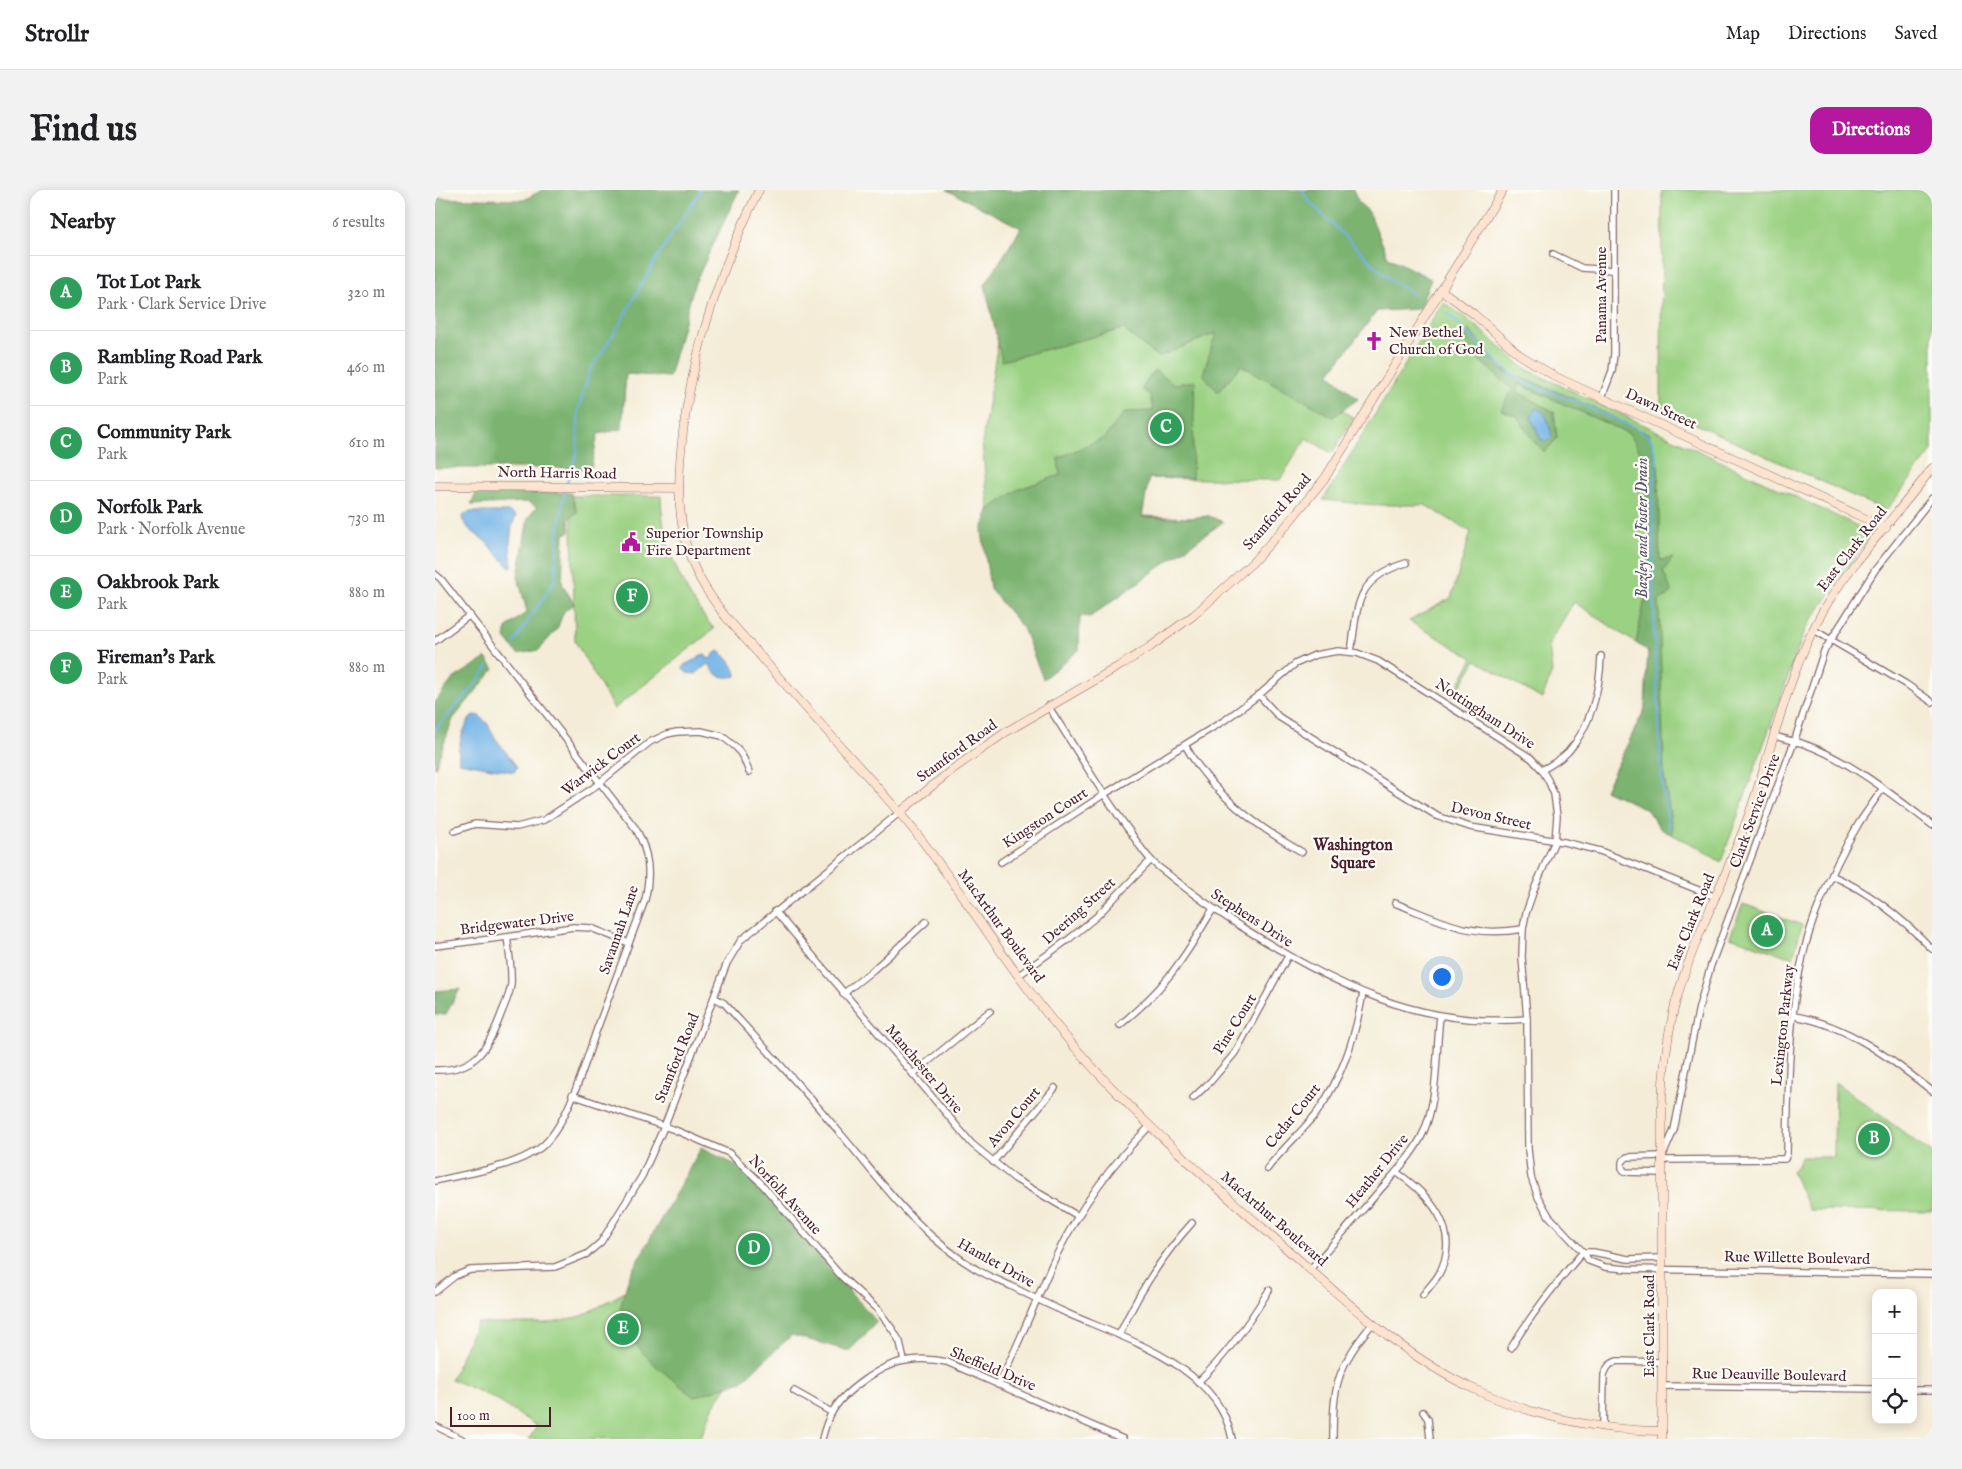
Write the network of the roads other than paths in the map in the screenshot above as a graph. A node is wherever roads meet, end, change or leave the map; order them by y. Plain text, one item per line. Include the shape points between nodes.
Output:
1 (759, 190) edge
2 (1503, 190) edge
3 (1614, 190) edge
4 (1553, 254) dead end
5 (1613, 270) junction
6 (1441, 290) junction
7 (1602, 397) junction
8 (1932, 468) edge
9 (435, 486) edge
10 (679, 488) junction
11 (1932, 498) edge
12 (1885, 528) junction
13 (1406, 564) dead end
14 (435, 574) edge
15 (470, 615) junction
16 (1814, 630) junction
17 (1829, 640) junction
18 (435, 641) edge
19 (1351, 652) junction
20 (1601, 656) dead end
21 (1259, 695) junction
22 (1932, 702) edge
23 (1049, 706) junction
24 (1775, 736) junction
25 (1794, 742) junction
26 (1185, 745) junction
27 (1542, 770) junction
28 (749, 772) dead end
29 (599, 782) junction
30 (1883, 788) junction
31 (1103, 795) junction
32 (899, 813) junction
33 (1932, 825) edge
34 (453, 831) dead end
35 (1555, 841) junction
36 (1302, 852) dead end
37 (1151, 860) junction
38 (1001, 862) dead end
39 (1833, 876) junction
40 (1715, 897) junction
41 (1395, 903) dead end
42 (1213, 909) junction
43 (775, 911) junction
44 (926, 922) dead end
45 (1523, 929) junction
46 (507, 937) junction
47 (629, 943) junction
48 (435, 946) edge
49 (1932, 949) edge
50 (1288, 956) junction
51 (1019, 975) junction
52 (1363, 993) junction
53 (843, 994) junction
54 (715, 998) junction
55 (990, 1010) dead end
56 (1440, 1016) junction
57 (1794, 1016) junction
58 (1527, 1019) junction
59 (1120, 1025) dead end
60 (435, 1070) edge
61 (913, 1074) junction
62 (1055, 1088) dead end
63 (1932, 1091) edge
64 (572, 1095) junction
65 (1193, 1098) dead end
66 (664, 1127) junction
67 (1149, 1127) junction
68 (1661, 1158) junction
69 (993, 1162) junction
70 (1267, 1169) dead end
71 (1396, 1172) junction
72 (1661, 1173) junction
73 (435, 1181) edge
74 (1079, 1216) junction
75 (1193, 1223) dead end
76 (1583, 1252) junction
77 (1662, 1258) junction
78 (1310, 1269) junction
79 (1662, 1270) junction
80 (1932, 1274) edge
81 (1269, 1290) dead end
82 (435, 1292) edge
83 (1423, 1296) dead end
84 (1037, 1300) junction
85 (1373, 1324) junction
86 (1119, 1335) junction
87 (1511, 1348) dead end
88 (903, 1361) junction
89 (1663, 1362) junction
90 (1198, 1382) junction
91 (998, 1385) junction
92 (1663, 1386) junction
93 (1872, 1389) edge
94 (1917, 1390) edge
95 (1932, 1390) edge
96 (794, 1391) dead end
97 (831, 1412) junction
98 (1423, 1412) dead end
99 (435, 1426) edge
100 (1603, 1427) junction
101 (1663, 1435) edge
102 (462, 1439) edge
103 (822, 1439) edge
104 (1123, 1439) edge
105 (1232, 1439) edge
106 (1333, 1439) edge
107 (1430, 1439) edge

1 - 10 street, MacArthur Boulevard via 726,262 697,355 684,424
2 - 6 street, Stamford Road
3 - 5 street, Panama Avenue
4 - 5 street via 1581,268
5 - 7 street, Panama Avenue via 1612,371
6 - 7 street, Dawn Street via 1520,355 1556,377
6 - 23 street, Stamford Road via 1325,478 1259,556 1193,615 1157,642
7 - 12 street, Dawn Street
8 - 12 street, East Clark Road
9 - 10 street, North Harris Road
10 - 32 street, MacArthur Boulevard via 685,541 709,594
11 - 17 street, Clark Service Drive via 1875,570
12 - 16 street, East Clark Road via 1838,588
13 - 19 street via 1380,574 1370,582 1360,598
14 - 15 street, Savannah Lane
15 - 18 street
15 - 29 street, Savannah Lane
16 - 17 street
16 - 24 street, East Clark Road
17 - 22 street
17 - 25 street, Clark Service Drive
19 - 21 street, Nottingham Drive via 1331,652 1306,658
19 - 27 street, Nottingham Drive via 1391,668 1520,750
20 - 27 street via 1598,690 1577,740 1562,757
21 - 26 street, Nottingham Drive
21 - 35 street, Devon Street via 1279,717 1437,816 1470,827
23 - 31 street, Stephens Drive
23 - 32 street, Stamford Road via 953,769
24 - 25 street
24 - 40 street, East Clark Road via 1748,816
25 - 30 street via 1832,757
25 - 68 street, Clark Service Drive via 1711,965 1673,1130
26 - 31 street, Nottingham Drive
26 - 36 street via 1235,807 1267,832
27 - 35 street, Nottingham Drive via 1549,780 1557,806
28 - 29 street, Warwick Court via 737,748 729,741 711,733 690,731 657,738
29 - 34 street, Warwick Court via 544,820 517,827 475,824
29 - 47 street, Savannah Lane via 636,829 647,857 649,886
30 - 33 street
30 - 39 street, Lexington Parkway via 1859,823
31 - 37 street, Stephens Drive
31 - 38 street, Kingston Court
32 - 43 street, Stamford Road
32 - 51 street, MacArthur Boulevard
35 - 40 street, Devon Street via 1600,851
35 - 45 street, Nottingham Drive via 1535,887
37 - 42 street, Stephens Drive
37 - 51 street, Deering Street via 1097,916
39 - 49 street via 1885,906
39 - 57 street, Lexington Parkway via 1805,948
40 - 68 street, East Clark Road via 1683,977 1670,1029 1663,1078
41 - 45 street via 1471,931
42 - 50 street, Stephens Drive
42 - 59 street via 1166,981
43 - 53 street, Manchester Drive
43 - 54 street, Stamford Road via 741,940 727,963
44 - 53 street
45 - 58 street, Nottingham Drive
46 - 47 street, Bridgewater Drive via 581,927
46 - 48 street, Bridgewater Drive
46 - 60 street via 511,986 487,1046 472,1062 449,1070
47 - 64 street, Savannah Lane
50 - 52 street, Stephens Drive
50 - 65 street, Pine Court via 1235,1053
51 - 67 street, MacArthur Boulevard via 1083,1057
52 - 56 street, Stephens Drive
52 - 70 street, Cedar Court via 1347,1060 1335,1085 1315,1114
53 - 61 street, Manchester Drive
54 - 66 street, Stamford Road
54 - 84 street, Hamlet Drive via 724,1003 821,1110 928,1234 977,1270
55 - 61 street
56 - 58 street, Stephens Drive
56 - 71 street, Heather Drive via 1429,1119 1417,1144
57 - 63 street via 1852,1035 1888,1057
57 - 68 street, Lexington Parkway via 1785,1159
58 - 76 street, Nottingham Drive via 1531,1177 1549,1216
61 - 69 street, Manchester Drive via 964,1136
62 - 69 street, Avon Court
64 - 66 street, Norfolk Avenue
64 - 73 street, Savannah Lane via 555,1132 533,1152 508,1163
66 - 82 street, Stamford Road via 623,1209 601,1242 587,1254 555,1267 470,1270 455,1276
66 - 88 street, Norfolk Avenue via 729,1153 760,1182 841,1276 878,1310 900,1342
67 - 74 street via 1115,1164
67 - 78 street, MacArthur Boulevard
68 - 72 street, East Clark Road
68 - 72 street via 1627,1157 1622,1168 1629,1172
69 - 74 street, Manchester Drive
71 - 78 street, Heather Drive
71 - 83 street via 1431,1202 1446,1233 1446,1251 1439,1273
72 - 77 street, East Clark Road
74 - 84 street
75 - 86 street via 1156,1268
76 - 77 street via 1628,1259
76 - 79 street, Nottingham Drive via 1589,1262 1605,1267
76 - 87 street via 1529,1317
77 - 79 street, East Clark Road
78 - 85 street, MacArthur Boulevard
79 - 80 street, Rue Willette Boulevard
79 - 89 street, East Clark Road
81 - 90 street via 1231,1346
84 - 86 street, Hamlet Drive
84 - 91 street
85 - 100 street, MacArthur Boulevard via 1421,1360 1476,1390 1552,1418
85 - 106 street via 1342,1366 1333,1408
86 - 90 street, Hamlet Drive via 1182,1367
88 - 91 street, Sheffield Drive via 932,1359 947,1362
88 - 97 street, Sheffield Drive via 880,1370 859,1384
89 - 92 street, East Clark Road
89 - 100 street via 1617,1361 1606,1368
90 - 105 street, Hamlet Drive via 1219,1405
91 - 104 street, Sheffield Drive
92 - 93 street, Rue Deauville Boulevard
92 - 101 street, East Clark Road
94 - 95 street
96 - 97 street
97 - 103 street, Sheffield Drive
98 - 107 street via 1428,1419
99 - 102 street
100 - 101 street, MacArthur Boulevard

